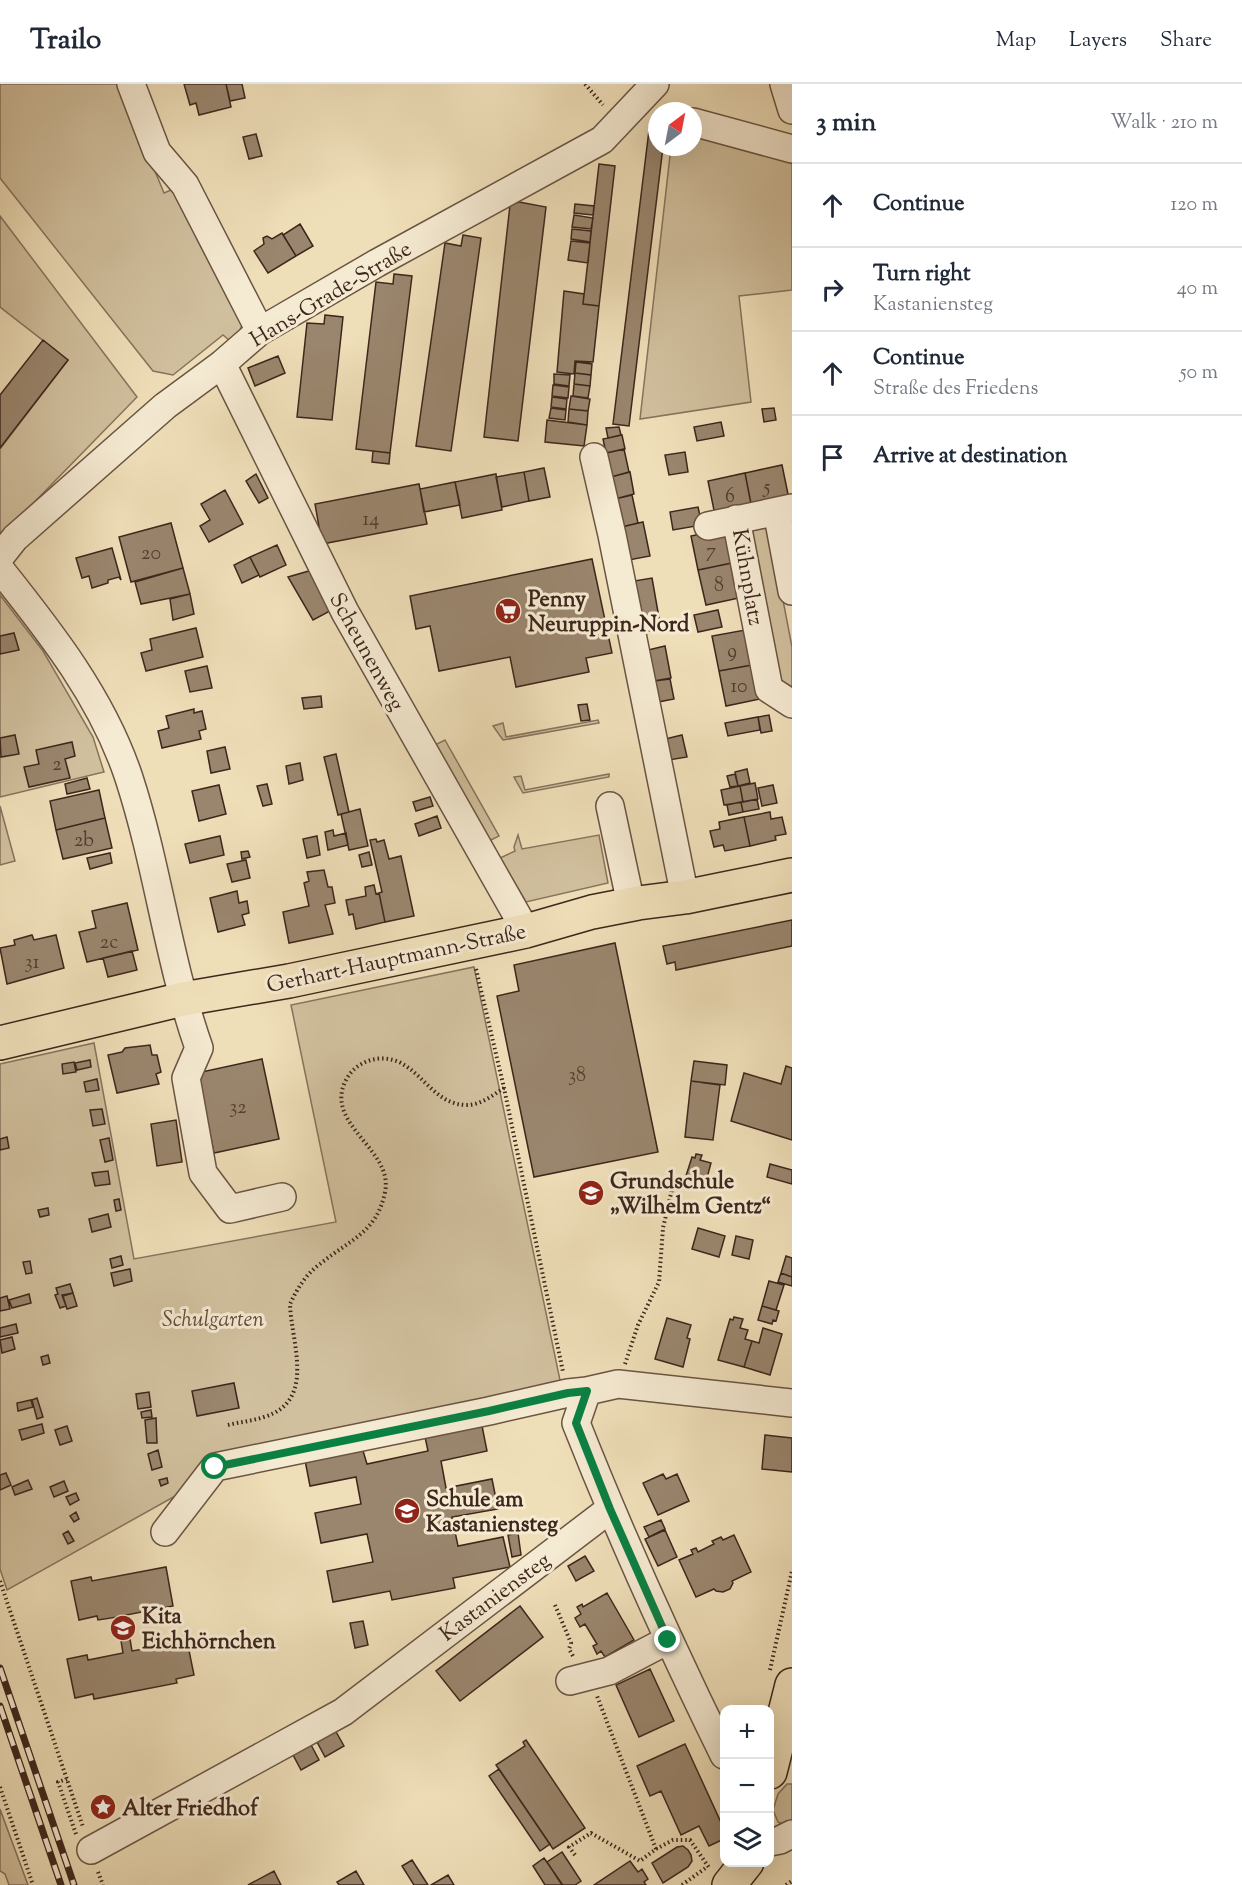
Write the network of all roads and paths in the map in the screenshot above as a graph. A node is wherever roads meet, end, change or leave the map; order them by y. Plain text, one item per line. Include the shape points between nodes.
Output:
1 (131, 84) edge
2 (784, 84) edge
3 (655, 96) edge
4 (792, 110) edge
5 (702, 124) edge
6 (792, 149) edge
7 (260, 331) junction
8 (222, 364) junction
9 (594, 457) dead end
10 (784, 509) edge
11 (736, 519) junction
12 (708, 526) dead end
13 (0, 557) edge
14 (0, 569) edge
15 (792, 591) edge
16 (792, 704) edge
17 (610, 806) dead end
18 (792, 876) edge
19 (685, 897) junction
20 (631, 904) junction
21 (525, 931) junction
22 (475, 962) dead end
23 (183, 999) junction
24 (0, 1043) edge
25 (504, 1088) junction
26 (674, 1181) dead end
27 (282, 1197) dead end
28 (618, 1384) junction
29 (577, 1392) junction
30 (792, 1403) edge
31 (228, 1425) dead end
32 (610, 1509) junction
33 (165, 1532) dead end
34 (792, 1571) edge
35 (0, 1581) edge
36 (555, 1605) dead end
37 (668, 1640) junction
38 (578, 1679) junction
39 (780, 1682) edge
40 (720, 1747) edge
41 (777, 1771) edge
42 (67, 1779) junction
43 (0, 1787) edge
44 (0, 1792) edge
45 (2, 1799) edge
46 (792, 1834) edge
47 (774, 1841) edge
48 (83, 1842) junction
49 (656, 1848) junction
50 (575, 1855) dead end
51 (738, 1867) edge
52 (718, 1876) edge
53 (792, 1881) edge
54 (33, 1885) edge
55 (103, 1885) edge
56 (682, 1885) edge
57 (786, 1885) edge

1 - 7 street via 157,152 185,184
2 - 4 street
3 - 7 street, Hans-Grade-Straße via 602,140
5 - 6 street
7 - 8 street, Hans-Grade-Straße
8 - 13 street, Hans-Grade-Straße via 165,406 15,538
8 - 21 street, Scheunenweg via 345,612
9 - 19 street
10 - 11 street, Kühnplatz
10 - 15 street, Kühnplatz
11 - 12 street
11 - 16 street, Kühnplatz via 769,689
14 - 23 street via 72,664 104,720 128,776
17 - 20 street
18 - 19 main road, Gerhart-Hauptmann-Straße
19 - 20 main road, Gerhart-Hauptmann-Straße
20 - 21 main road, Gerhart-Hauptmann-Straße
21 - 23 main road, Gerhart-Hauptmann-Straße
22 - 25 path
23 - 24 main road, Gerhart-Hauptmann-Straße
23 - 27 street via 199,1048 186,1078 202,1173 230,1209
25 - 29 path
25 - 31 path via 468,1105 450,1102 399,1062 371,1059 351,1072 344,1083 342,1106 386,1176 383,1202 371,1226 314,1269 290,1304 298,1364 292,1396 280,1410 265,1417
26 - 28 path via 663,1228 659,1282 638,1325
28 - 29 street
28 - 30 street
29 - 32 street via 576,1423
29 - 33 street via 215,1467
32 - 37 street
32 - 48 street, Kastaniensteg via 342,1712
34 - 39 path
35 - 42 path
36 - 38 path via 571,1642 569,1649
37 - 38 street via 609,1671
37 - 40 street
38 - 49 path via 600,1701
39 - 41 main road
42 - 48 path
42 - 48 path via 58,1782
43 - 45 path
44 - 45 path
45 - 54 path
46 - 47 street
48 - 55 path
49 - 50 path via 640,1861 591,1833 569,1847
49 - 52 path via 673,1840 690,1840
51 - 52 main road
52 - 56 path
53 - 57 path

